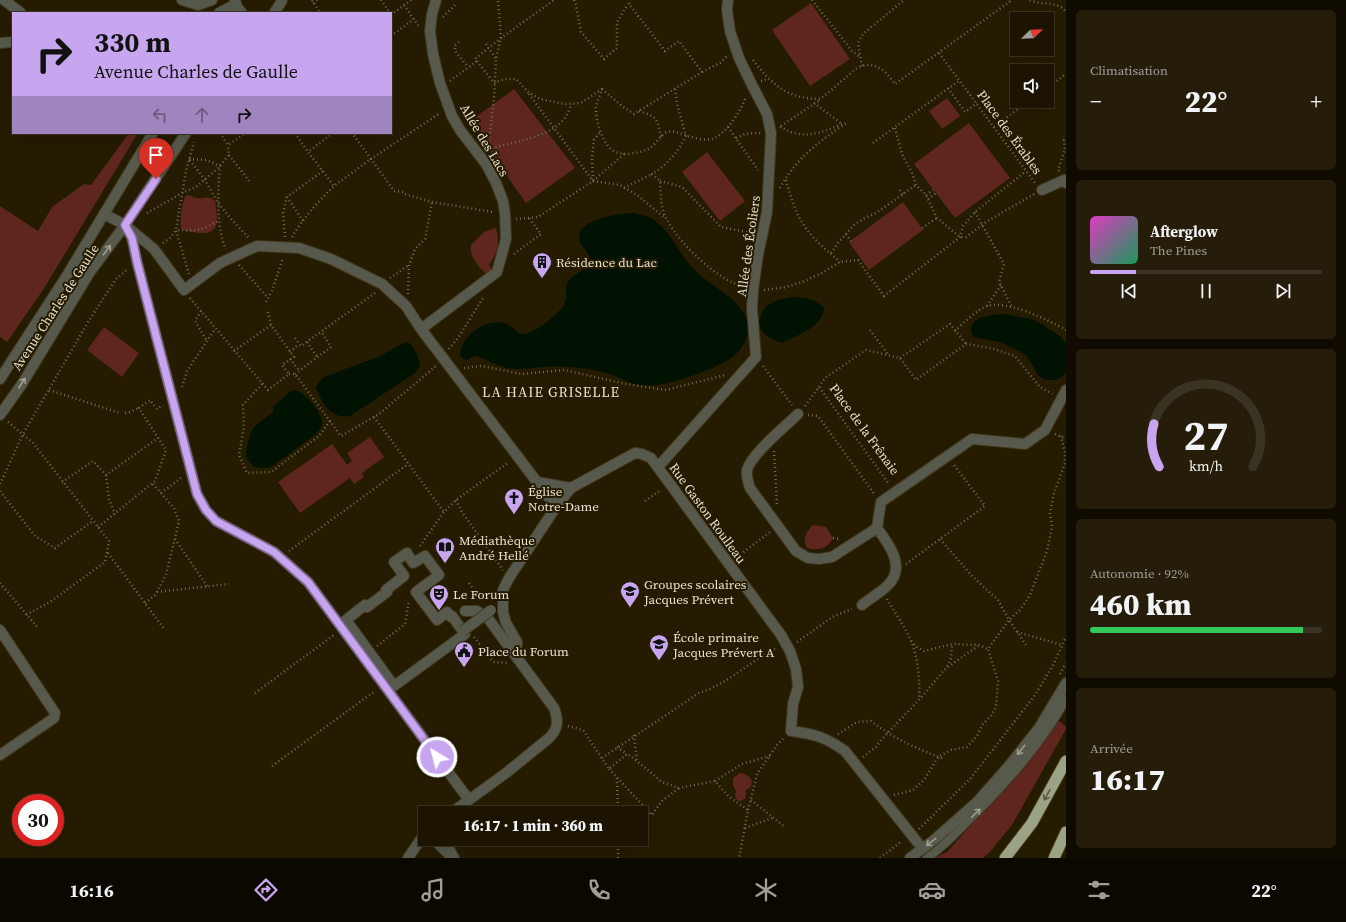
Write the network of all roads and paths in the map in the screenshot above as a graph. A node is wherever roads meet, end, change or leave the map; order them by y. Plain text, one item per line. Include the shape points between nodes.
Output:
1 (4, 0) edge
2 (182, 0) edge
3 (212, 0) edge
4 (282, 0) edge
5 (317, 0) edge
6 (381, 0) edge
7 (411, 0) edge
8 (436, 0) edge
9 (498, 0) edge
10 (554, 0) edge
11 (574, 0) edge
12 (631, 0) edge
13 (728, 0) edge
14 (812, 0) edge
15 (904, 0) edge
16 (1012, 0) edge
17 (1030, 0) edge
18 (313, 1) edge
19 (900, 1) edge
20 (236, 2) edge
21 (629, 4) junction
22 (404, 5) junction
23 (20, 12) edge
24 (221, 12) edge
25 (241, 12) edge
26 (275, 12) edge
27 (319, 12) edge
28 (389, 12) edge
29 (1066, 12) edge
30 (392, 13) edge
31 (414, 19) junction
32 (430, 32) junction
33 (392, 35) edge
34 (500, 38) junction
35 (12, 42) edge
36 (459, 42) dead end
37 (0, 43) edge
38 (486, 44) dead end
39 (488, 48) junction
40 (736, 48) junction
41 (939, 53) junction
42 (749, 54) dead end
43 (860, 58) junction
44 (496, 59) junction
45 (477, 61) junction
46 (862, 66) junction
47 (468, 67) junction
48 (702, 72) junction
49 (1066, 74) edge
50 (960, 80) junction
51 (494, 83) junction
52 (751, 83) junction
53 (1054, 83) edge
54 (441, 87) junction
55 (948, 88) junction
56 (602, 89) junction
57 (675, 89) junction
58 (528, 92) junction
59 (820, 99) junction
60 (814, 103) junction
61 (977, 103) junction
62 (572, 104) junction
63 (1020, 108) edge
64 (450, 109) junction
65 (639, 111) junction
66 (767, 114) junction
67 (842, 124) junction
68 (728, 127) junction
69 (994, 127) junction
70 (554, 128) junction
71 (894, 128) junction
72 (775, 130) junction
73 (601, 131) junction
74 (152, 134) edge
75 (185, 134) edge
76 (221, 134) edge
77 (244, 134) edge
78 (295, 134) edge
79 (331, 134) edge
80 (353, 134) edge
81 (686, 136) junction
82 (661, 137) junction
83 (196, 138) dead end
84 (736, 138) junction
85 (1066, 138) edge
86 (873, 143) dead end
87 (228, 145) junction
88 (488, 149) junction
89 (308, 152) junction
90 (625, 154) junction
91 (229, 155) junction
92 (479, 155) junction
93 (371, 159) junction
94 (189, 160) junction
95 (220, 166) junction
96 (322, 171) junction
97 (1026, 171) junction
98 (652, 174) junction
99 (786, 179) junction
100 (205, 180) junction
101 (769, 180) junction
102 (249, 181) dead end
103 (593, 181) junction
104 (660, 181) junction
105 (1065, 181) edge
106 (782, 185) junction
107 (916, 185) junction
108 (334, 186) junction
109 (624, 188) junction
110 (900, 190) dead end
111 (933, 190) dead end
112 (1042, 190) junction
113 (778, 192) dead end
114 (182, 193) junction
115 (936, 193) dead end
116 (903, 194) junction
117 (926, 195) junction
118 (287, 198) junction
119 (928, 199) junction
120 (432, 202) junction
121 (218, 203) junction
122 (975, 212) junction
123 (104, 214) junction
124 (144, 214) dead end
125 (506, 217) junction
126 (529, 218) junction
127 (936, 218) junction
128 (220, 220) junction
129 (666, 220) junction
130 (304, 221) junction
131 (125, 225) junction
132 (981, 226) junction
133 (922, 228) dead end
134 (176, 230) junction
135 (744, 232) dead end
136 (846, 234) junction
137 (960, 237) junction
138 (851, 241) dead end
139 (257, 246) junction
140 (286, 248) junction
141 (154, 249) junction
142 (831, 253) junction
143 (231, 258) junction
144 (137, 262) junction
145 (500, 262) junction
146 (840, 262) junction
147 (410, 266) junction
148 (382, 284) junction
149 (1000, 285) junction
150 (188, 287) junction
151 (753, 290) junction
152 (483, 297) dead end
153 (268, 298) junction
154 (266, 302) dead end
155 (986, 306) junction
156 (1012, 308) junction
157 (200, 311) junction
158 (268, 312) dead end
159 (410, 312) junction
160 (271, 325) junction
161 (215, 329) junction
162 (421, 329) junction
163 (870, 330) dead end
164 (955, 330) junction
165 (1066, 330) edge
166 (321, 332) junction
167 (295, 338) dead end
168 (207, 342) junction
169 (307, 342) junction
170 (299, 344) junction
171 (966, 344) junction
172 (234, 351) junction
173 (290, 352) junction
174 (888, 355) junction
175 (317, 357) junction
176 (442, 357) junction
177 (756, 357) junction
178 (900, 358) junction
179 (290, 359) junction
180 (299, 370) junction
181 (452, 370) junction
182 (744, 371) junction
183 (288, 374) junction
184 (295, 374) junction
185 (0, 379) edge
186 (262, 384) junction
187 (819, 387) junction
188 (49, 390) junction
189 (1066, 390) edge
190 (1060, 400) junction
191 (172, 401) junction
192 (139, 408) junction
193 (120, 413) dead end
194 (125, 413) dead end
195 (798, 414) junction
196 (374, 417) junction
197 (3, 418) edge
198 (330, 421) junction
199 (23, 434) junction
200 (1061, 436) dead end
201 (158, 438) junction
202 (774, 438) junction
203 (517, 456) junction
204 (947, 457) junction
205 (408, 464) junction
206 (658, 467) junction
207 (1065, 467) edge
208 (192, 470) junction
209 (106, 475) junction
210 (62, 482) junction
211 (537, 482) junction
212 (669, 483) junction
213 (0, 484) edge
214 (153, 484) junction
215 (571, 488) junction
216 (0, 492) edge
217 (161, 493) junction
218 (895, 493) junction
219 (456, 500) junction
220 (645, 502) dead end
221 (881, 502) junction
222 (556, 507) junction
223 (115, 514) junction
224 (93, 521) junction
225 (778, 527) junction
226 (98, 528) junction
227 (877, 528) junction
228 (175, 539) junction
229 (940, 539) junction
230 (299, 545) dead end
231 (107, 552) junction
232 (729, 564) junction
233 (895, 572) junction
234 (509, 578) junction
235 (0, 583) edge
236 (469, 583) dead end
237 (229, 584) dead end
238 (208, 586) junction
239 (882, 590) junction
240 (157, 592) junction
241 (503, 596) junction
242 (145, 603) junction
243 (862, 604) joint
244 (491, 610) dead end
245 (465, 611) dead end
246 (26, 615) junction
247 (1010, 620) junction
248 (38, 628) dead end
249 (342, 628) junction
250 (0, 630) edge
251 (165, 630) dead end
252 (464, 632) junction
253 (1017, 632) junction
254 (1066, 637) edge
255 (911, 641) junction
256 (952, 644) junction
257 (979, 645) junction
258 (1026, 645) dead end
259 (1062, 645) junction
260 (787, 646) junction
261 (988, 649) junction
262 (516, 655) junction
263 (1066, 663) edge
264 (947, 667) junction
265 (1062, 679) edge
266 (388, 683) junction
267 (255, 693) dead end
268 (1066, 699) edge
269 (919, 700) junction
270 (558, 724) junction
271 (791, 731) junction
272 (887, 733) junction
273 (634, 735) junction
274 (829, 740) junction
275 (617, 747) junction
276 (626, 754) junction
277 (0, 755) edge
278 (770, 756) junction
279 (938, 757) junction
280 (601, 758) junction
281 (944, 759) dead end
282 (1066, 761) edge
283 (638, 762) junction
284 (855, 764) junction
285 (272, 766) dead end
286 (609, 769) junction
287 (617, 778) junction
288 (715, 781) junction
289 (679, 788) junction
290 (883, 798) junction
291 (469, 800) junction
292 (751, 800) junction
293 (643, 805) joint
294 (461, 806) edge
295 (618, 806) edge
296 (748, 810) junction
297 (773, 818) junction
298 (785, 827) dead end
299 (745, 829) junction
300 (1066, 832) edge
301 (911, 834) junction
302 (418, 843) edge
303 (918, 843) dead end
304 (439, 846) edge
305 (448, 846) edge
306 (618, 846) edge
307 (408, 858) edge
308 (450, 858) edge
309 (454, 858) edge
310 (618, 858) edge
311 (739, 858) edge
312 (880, 858) edge
313 (910, 858) edge
314 (927, 858) edge
315 (1005, 858) edge
316 (1054, 858) edge

1 - 23 street
2 - 3 street via 198,5
4 - 26 street
5 - 18 path
6 - 28 path
7 - 22 path
8 - 32 street, Allée des Lacs
9 - 34 path
10 - 34 path
11 - 21 path via 581,32 604,59 617,48 616,22
12 - 21 path
13 - 40 street, Allée des Écoliers via 730,31
14 - 43 path
15 - 19 path
16 - 41 path
17 - 29 path via 1052,3 1064,8
18 - 27 path
19 - 43 path via 863,34 858,42
20 - 24 street
20 - 25 street
21 - 48 path via 665,51 679,41
22 - 30 path
22 - 31 path
31 - 32 path via 421,30
31 - 33 path
32 - 54 street, Allée des Lacs via 432,54
34 - 39 path
34 - 44 path
35 - 37 street
36 - 47 path via 455,45 455,51
38 - 39 path
39 - 44 path
39 - 45 path via 476,58
40 - 48 path via 720,63
40 - 52 street, Allée des Écoliers
41 - 46 path via 896,84 887,72 870,65
41 - 50 path, Place des Érables
42 - 59 path via 771,81 781,88 806,99
43 - 46 path
44 - 51 path
45 - 47 path
45 - 51 path
46 - 59 path
47 - 54 path
48 - 57 path
49 - 53 path
50 - 55 path
50 - 61 path, Place des Érables
51 - 58 path via 504,79 516,80
51 - 88 path
52 - 66 street, Allée des Écoliers
52 - 68 path via 741,108
54 - 64 street, Allée des Lacs
55 - 61 path via 965,112
55 - 71 path
56 - 62 path via 581,103
56 - 65 path via 634,114
56 - 73 path via 596,107
57 - 65 path
57 - 81 path
58 - 62 path via 540,99
58 - 70 path
59 - 60 path
60 - 67 path
60 - 72 path
61 - 69 path, Place des Érables
62 - 70 path via 565,118
63 - 69 path
64 - 92 street, Allée des Lacs via 460,130
64 - 93 path
65 - 82 path via 651,115 658,122
66 - 72 street, Allée des Écoliers
66 - 72 path
67 - 72 path via 824,132 805,135
67 - 99 path via 848,122 821,139 806,153
68 - 81 path via 712,139
68 - 84 path
69 - 97 path, Place des Érables
70 - 88 path via 546,133
70 - 103 path
71 - 86 path
71 - 107 path
72 - 84 path via 745,134
72 - 101 street, Allée des Écoliers
73 - 90 path via 606,143 615,152
73 - 103 path via 594,140
74 - 123 street, Avenue Charles de Gaulle
75 - 131 street, Avenue Charles de Gaulle
76 - 87 path
77 - 87 path
78 - 89 path
79 - 89 path
80 - 93 path
81 - 82 path via 672,131
81 - 98 path via 680,148 663,167
82 - 90 path via 649,149
83 - 94 path
84 - 101 path via 762,176
85 - 105 path via 1058,170
87 - 91 path
88 - 92 path
89 - 96 path
90 - 103 path
91 - 95 path
91 - 102 path
92 - 125 street, Allée des Lacs via 496,182
93 - 108 path
93 - 120 path via 394,191
94 - 95 path via 206,160
94 - 100 path
94 - 114 path
95 - 100 path
95 - 121 path
96 - 108 path
96 - 118 path
97 - 112 path, Place des Érables
97 - 122 path
98 - 104 path
98 - 109 path
99 - 106 path
99 - 142 path via 790,198 801,223
100 - 114 path
100 - 121 path
101 - 106 path
101 - 151 street, Allée des Écoliers via 768,212
103 - 109 path via 620,185
103 - 126 path via 538,217
104 - 129 path via 662,208
104 - 135 path via 682,186 721,227
105 - 112 street
106 - 113 path
107 - 116 path
107 - 117 path
108 - 130 path
109 - 129 path via 637,195
110 - 116 path
111 - 117 path
112 - 132 path, Place des Érables
114 - 124 path
114 - 134 path
115 - 119 path
116 - 136 path via 876,213 854,224
117 - 119 path
118 - 130 path
118 - 140 path via 283,213
119 - 127 path
120 - 125 path
120 - 147 path via 424,239 415,249
121 - 128 path
121 - 139 path
122 - 132 path
122 - 137 path via 963,226
123 - 131 street
123 - 185 street, Avenue Charles de Gaulle
125 - 126 path
125 - 145 street, Allée des Lacs via 506,239
126 - 145 path via 541,234
127 - 133 path
127 - 137 path
128 - 134 path via 196,231
128 - 143 path via 222,243
129 - 151 path via 700,261 712,271 726,280
130 - 140 path
131 - 141 street
131 - 144 street via 132,238
197 -> 131 street, Avenue Charles de Gaulle via 90,272
132 - 137 path, Place des Érables via 966,237
132 - 149 path via 1004,264
134 - 141 path via 170,238
134 - 150 path
136 - 138 path
136 - 142 path
137 - 146 path via 884,296 858,260
139 - 140 street
139 - 143 street
140 - 148 street via 299,248 331,259
140 - 153 path
141 - 150 street
142 - 146 path
143 - 150 street via 220,263
143 - 153 path
144 - 188 path via 116,279
144 - 191 street
145 - 162 street, Allée des Lacs via 497,272
146 - 151 path via 822,273 786,287
147 - 148 path
147 - 159 path
148 - 159 street
148 - 166 path via 376,292
149 - 155 path
149 - 156 path
150 - 157 path
151 - 177 street, Allée des Écoliers
152 - 176 path via 458,338
153 - 154 path
155 - 156 path via 1002,305
155 - 164 path
156 - 165 path via 1039,316
157 - 161 path
157 - 168 path via 195,321
158 - 160 path
159 - 162 street
160 - 172 path
160 - 173 path
161 - 168 path
161 - 172 path
162 - 176 street
163 - 174 path
164 - 171 path
164 - 178 path via 950,324
166 - 169 path
166 - 175 path via 331,347
167 - 170 path
168 - 191 path via 187,371 178,400
169 - 170 path via 301,346
169 - 175 path
170 - 173 path
171 - 178 path via 916,380
171 - 190 path via 991,348 1014,356 1039,386
172 - 186 path
173 - 179 path via 294,357
174 - 178 path
174 - 187 path via 866,350 825,378
175 - 180 path
176 - 181 street
176 - 196 path via 435,368
177 - 182 street
177 - 195 path
179 - 180 path
179 - 183 path via 282,365
180 - 184 path
181 - 182 path via 481,366 522,374 564,370 666,390
181 - 203 street
182 - 206 street
183 - 184 path
183 - 186 path via 268,390
184 - 198 path
186 - 198 path via 243,405 244,427 239,455 247,473 270,472 319,436
187 - 195 path, Place de la Frênaie
187 - 218 path, Place de la Frênaie
188 - 193 path
188 - 199 path
189 - 190 street
190 - 204 street, Place de la Frênaie via 1046,430 1025,444 972,440
191 - 192 path via 157,409 150,400
191 - 208 street
192 - 194 path
192 - 201 path
195 - 202 street
195 - 221 path via 818,416
196 - 198 path via 341,436
196 - 205 path
197 - 199 path
199 - 210 path via 33,443
199 - 213 path
200 - 207 path
201 - 209 path
201 - 214 path via 166,450
202 - 225 path
202 - 225 street via 753,458 747,470 747,479 750,488
203 - 211 street
203 - 219 path
204 - 218 street, Place de la Frênaie
204 - 229 path via 984,506
205 - 219 path via 444,512
205 - 230 path
206 - 212 street, Rue Gaston Roulleau
206 - 215 street, Rue Gaston Roulleau via 651,458 635,453
207 - 247 path via 1054,493 1050,513 1052,527 1046,551 1030,595
208 - 217 path
208 - 249 street via 197,494 216,521 281,557 308,582
209 - 210 path via 93,461
209 - 223 path via 108,499
210 - 224 path
211 - 215 street
211 - 222 street
212 - 220 path
212 - 232 street, Rue Gaston Roulleau
214 - 217 path
214 - 223 path
215 - 222 street, Rue Gaston Roulleau
216 - 224 path via 35,536 55,548
217 - 228 path via 174,508 179,521
218 - 221 street, Place de la Frênaie
219 - 234 path
221 - 227 street
222 - 234 street, Rue Gaston Roulleau
223 - 226 path
224 - 226 path
225 - 227 street via 796,551 808,558 819,559 832,557
225 - 232 path
226 - 231 path via 110,542
227 - 233 street via 891,546
228 - 238 path
228 - 240 path via 166,575
229 - 233 path
229 - 247 path via 973,577 998,600
231 - 242 path
231 - 246 path via 105,562 50,602
232 - 260 street, Rue Gaston Roulleau
233 - 239 street
234 - 241 street, Rue Gaston Roulleau
235 - 246 path
236 - 241 path via 480,598
237 - 238 path
238 - 240 path
239 - 243 street
239 - 255 path
240 - 242 path
241 - 262 street via 506,623 517,642
242 - 251 path
243 - 260 path via 834,616
244 - 252 street, bridge
245 - 262 street via 477,612 487,617
246 - 248 path
247 - 253 path
247 - 261 path
249 - 266 street
249 - 267 path
250 - 277 street via 55,713 54,718
252 - 262 path via 470,630 493,662 509,663
252 - 266 street
252 - 266 street via 447,612 437,620 416,592 439,575 425,556 413,563 407,553 394,562 404,576 386,590 387,592 346,620
253 - 258 path
253 - 259 path
254 - 259 path
255 - 256 path via 924,651
255 - 269 path via 916,657
256 - 257 path
256 - 264 path
257 - 261 path
257 - 264 path
259 - 301 path via 1035,694 972,778 924,825
260 - 271 street, Rue Gaston Roulleau via 796,669 798,687 793,704
260 - 273 path via 765,654
261 - 279 path via 998,681 996,707 967,747 951,750
262 - 270 street via 554,708
263 - 265 path
264 - 269 path
265 -> 313 street via 1039,728 1008,767 982,797
266 - 285 path
266 - 291 street
314 -> 268 lane via 997,793 1028,756
269 - 272 path
270 - 280 path via 583,730
270 - 291 street via 548,739
271 - 274 street via 816,734
271 - 278 path
272 - 274 path via 871,720 857,722
272 - 279 path
272 - 284 path via 876,747
273 - 275 path
273 - 283 path
274 - 284 street via 845,751
275 - 276 path
275 - 280 path
276 - 283 path
276 - 286 path
278 - 288 path via 742,764
278 - 292 path via 757,774
279 - 281 path
279 - 290 path via 924,780 913,790
280 - 286 path
282 -> 315 highway via 1032,823
283 - 289 path via 662,782
284 - 290 street
286 - 287 path
287 - 293 path
287 - 295 path
288 - 289 path
288 - 296 path via 728,796
289 - 293 path via 662,801 652,815
290 - 301 street
291 - 294 street
292 - 296 path
292 - 297 path
296 - 299 path
297 - 298 path
297 - 299 path
299 - 311 path
300 - 316 highway
301 - 303 street
301 - 312 path
302 - 307 street
304 - 308 lane
305 - 309 street
306 - 310 path

